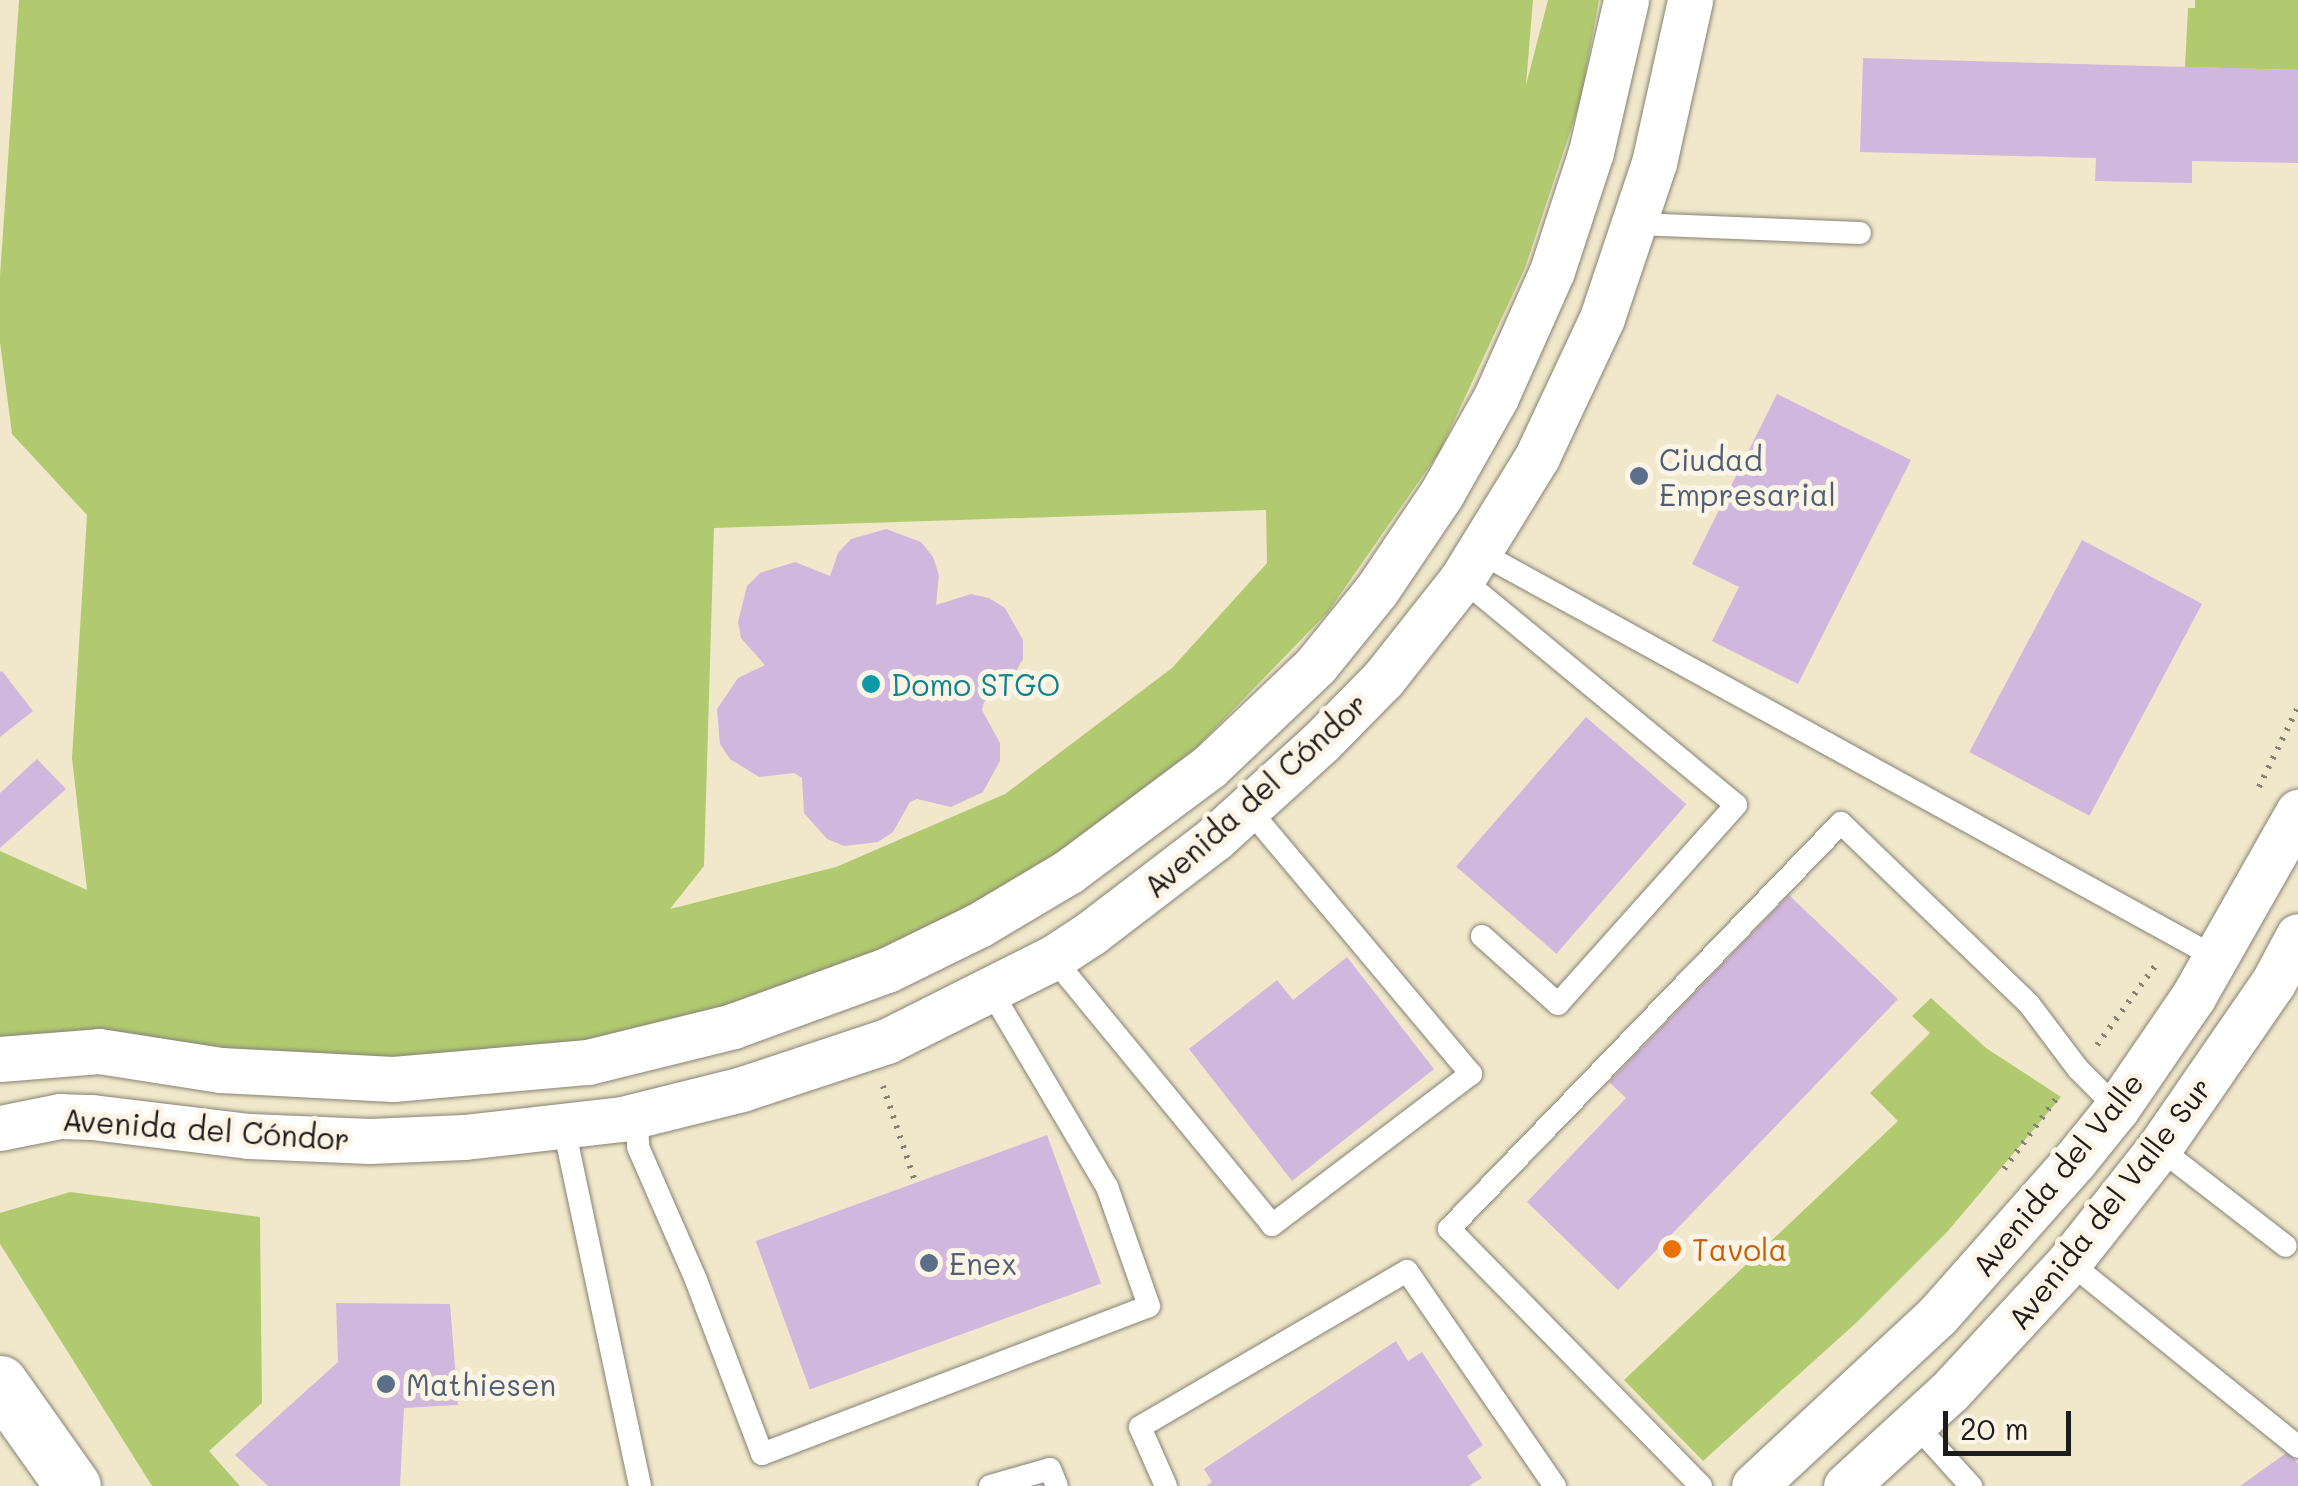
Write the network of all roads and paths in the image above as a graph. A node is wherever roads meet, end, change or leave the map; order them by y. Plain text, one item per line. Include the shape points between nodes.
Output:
1 (1626, 0) edge
2 (1690, 0) edge
3 (1636, 224) junction
4 (1860, 233) dead end
5 (1470, 566) junction
6 (1322, 659) junction
7 (1361, 702) junction
8 (2298, 708) edge
9 (1256, 725) junction
10 (1287, 774) junction
11 (2256, 791) dead end
12 (1248, 809) junction
13 (2298, 812) edge
14 (1482, 936) dead end
15 (2177, 936) junction
16 (2298, 936) edge
17 (1052, 958) junction
18 (2217, 958) junction
19 (991, 990) junction
20 (733, 1026) junction
21 (614, 1056) junction
22 (0, 1059) edge
23 (2078, 1069) junction
24 (882, 1084) dead end
25 (742, 1088) junction
26 (2117, 1108) junction
27 (629, 1117) junction
28 (0, 1128) edge
29 (564, 1128) junction
30 (2159, 1148) junction
31 (1998, 1177) dead end
32 (916, 1184) dead end
33 (2286, 1246) dead end
34 (2069, 1262) junction
35 (0, 1383) edge
36 (1915, 1424) junction
37 (2298, 1448) edge
38 (73, 1486) edge
39 (640, 1486) edge
40 (990, 1486) edge
41 (1057, 1486) edge
42 (1166, 1486) edge
43 (1555, 1486) edge
44 (1701, 1486) edge
45 (1754, 1486) edge
46 (1846, 1486) edge
47 (1971, 1486) edge

1 - 6 street, Avenida del Cóndor via 1581,190 1509,370 1442,493
2 - 3 street, Avenida del Cóndor
3 - 4 lane
3 - 5 street, Avenida del Cóndor via 1582,366
5 - 7 street, Avenida del Cóndor
5 - 14 lane via 1736,805 1558,1004
5 - 15 lane
6 - 7 street via 1326,683
6 - 9 street, Avenida del Cóndor
7 - 10 street, Avenida del Cóndor
8 - 11 path
9 - 10 street via 1270,724 1286,735 1293,756
9 - 20 street, Avenida del Cóndor via 1116,840 996,915 887,970
10 - 12 street, Avenida del Cóndor
12 - 17 street, Avenida del Cóndor via 1140,899
12 - 17 lane via 1470,1074 1272,1225
13 - 18 street, Avenida del Valle
15 - 18 lane
15 - 23 path
16 - 30 street, Avenida del Valle Sur
17 - 19 street, Avenida del Cóndor
18 - 26 street, Avenida del Valle
19 - 25 street, Avenida del Cóndor via 887,1041
19 - 27 lane via 1108,1187 1149,1306 762,1454
20 - 21 street, Avenida del Cóndor
20 - 25 street via 713,1051 713,1063 720,1080
21 - 22 street, Avenida del Cóndor via 501,1073 393,1079 221,1070 99,1051
21 - 27 street via 634,1064 648,1081 644,1101
23 - 26 lane
23 - 31 path
23 - 44 lane via 2029,1004 1841,823 1449,1229
24 - 32 path
25 - 27 street, Avenida del Cóndor
26 - 45 street, Avenida del Valle via 1937,1316
27 - 29 street, Avenida del Cóndor
28 - 29 street, Avenida del Cóndor via 60,1116 370,1141
29 - 39 lane
30 - 33 lane
30 - 34 street, Avenida del Valle Sur
34 - 36 street, Avenida del Valle Sur
34 - 37 lane
35 - 38 street
36 - 46 street, Avenida del Valle Sur
36 - 47 lane
40 - 41 lane via 1050,1469
42 - 43 lane via 1140,1428 1407,1272

